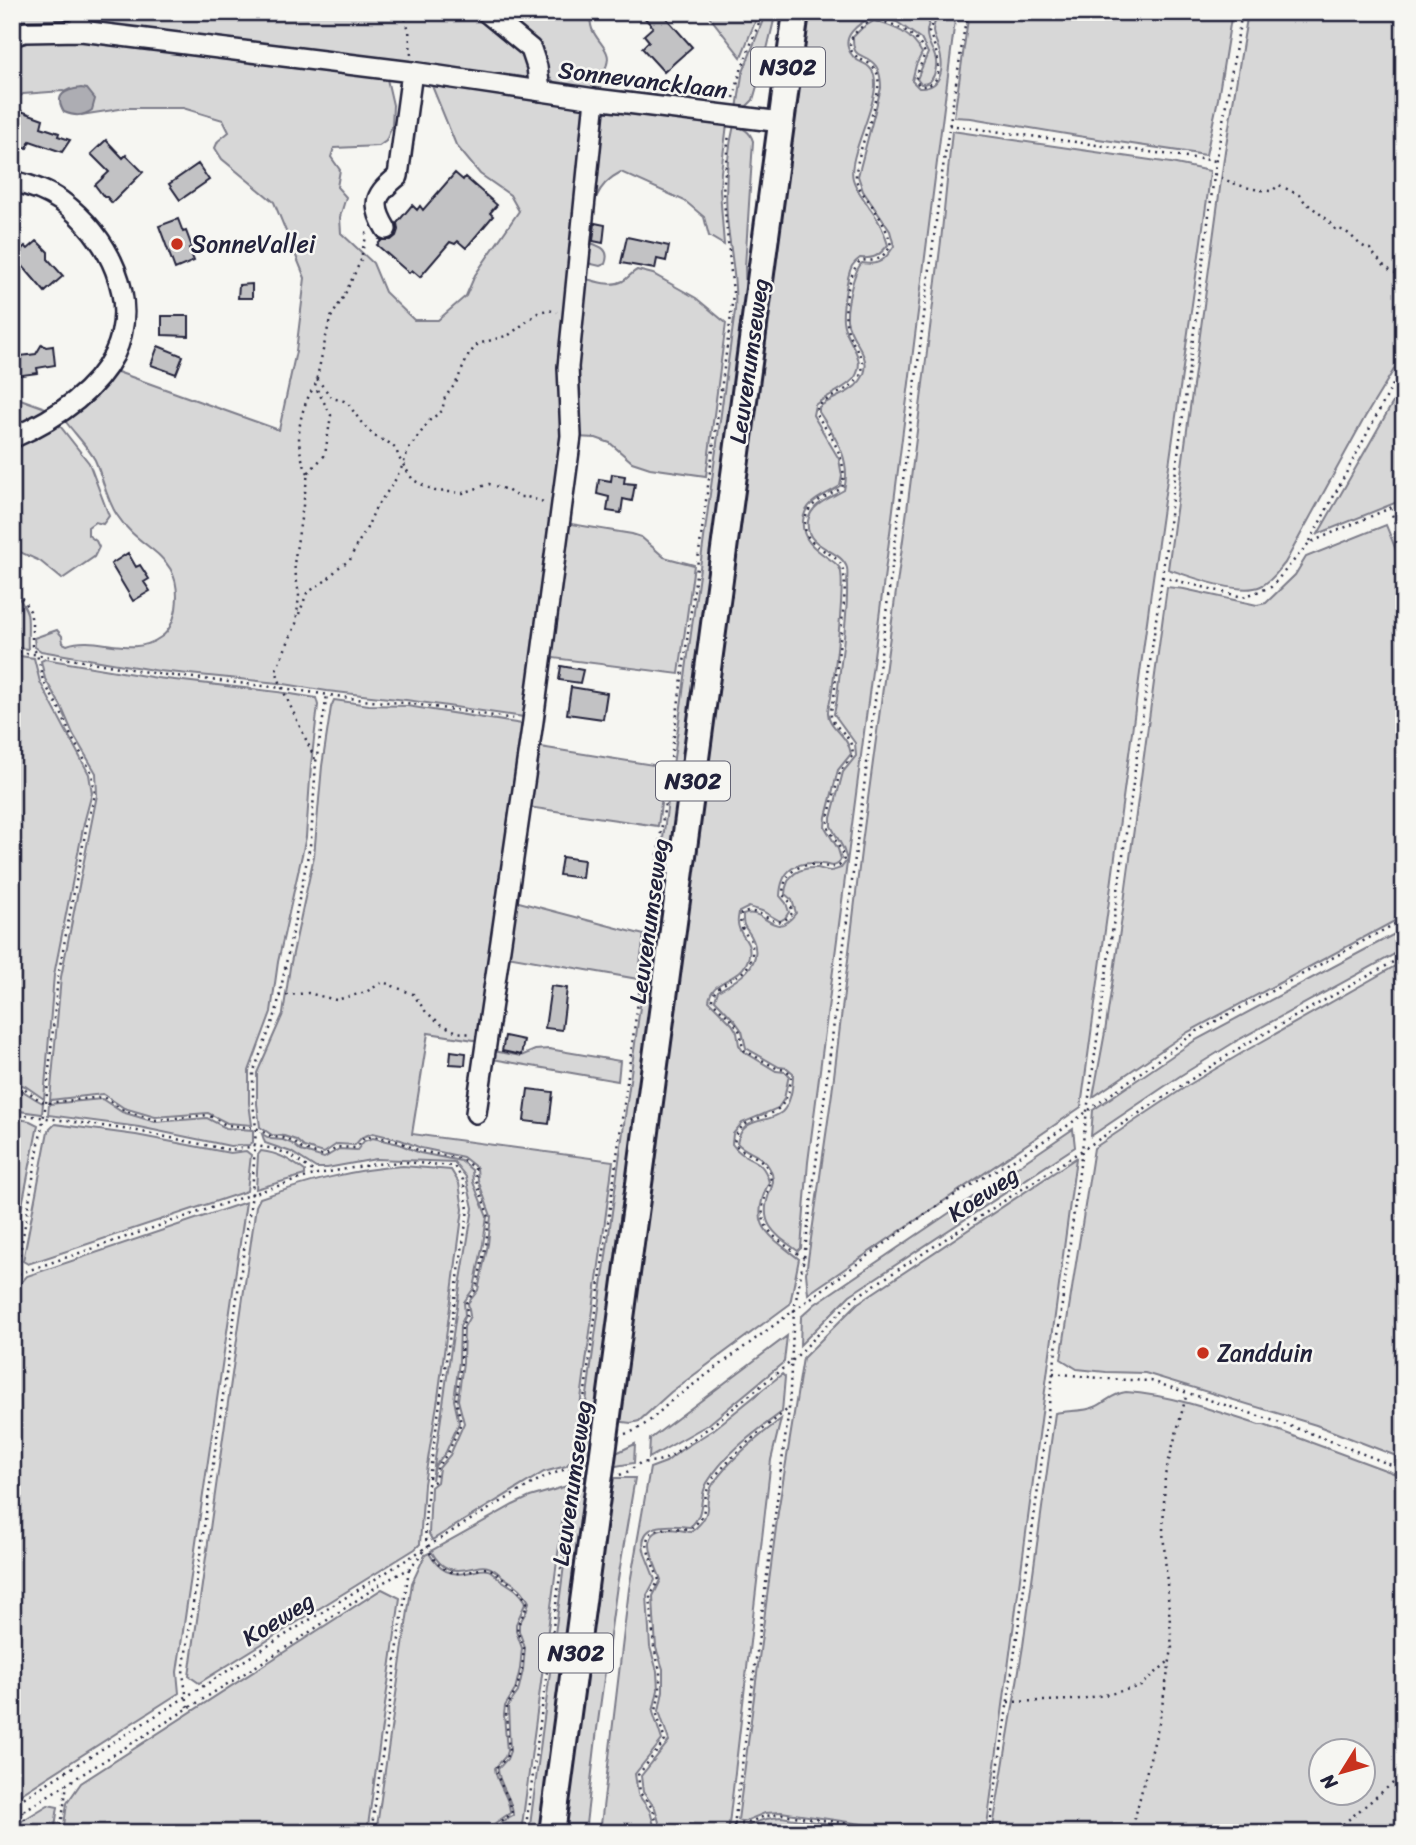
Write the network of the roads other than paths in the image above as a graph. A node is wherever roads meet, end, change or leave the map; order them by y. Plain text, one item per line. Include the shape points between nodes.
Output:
1 (486, 12) edge
2 (796, 12) edge
3 (81, 22) edge
4 (12, 36) edge
5 (412, 72) junction
6 (540, 91) junction
7 (595, 99) junction
8 (781, 122) junction
9 (12, 181) edge
10 (386, 229) dead end
11 (12, 438) edge
12 (476, 1113) dead end
13 (552, 1833) edge

1 - 6 street, Sonnevancklaan via 531,49
2 - 8 main road, Leuvenumseweg / N302
3 - 4 street, Sonnevancklaan
3 - 5 street, Sonnevancklaan
5 - 6 street, Sonnevancklaan
5 - 10 street via 398,176 381,190 377,202
6 - 7 street, Sonnevancklaan
7 - 8 street, Sonnevancklaan
7 - 12 street via 568,367 571,436
8 - 13 main road, Leuvenumseweg / N302
9 - 11 street via 61,201 100,239 113,261 124,317 122,337 96,380 57,414

